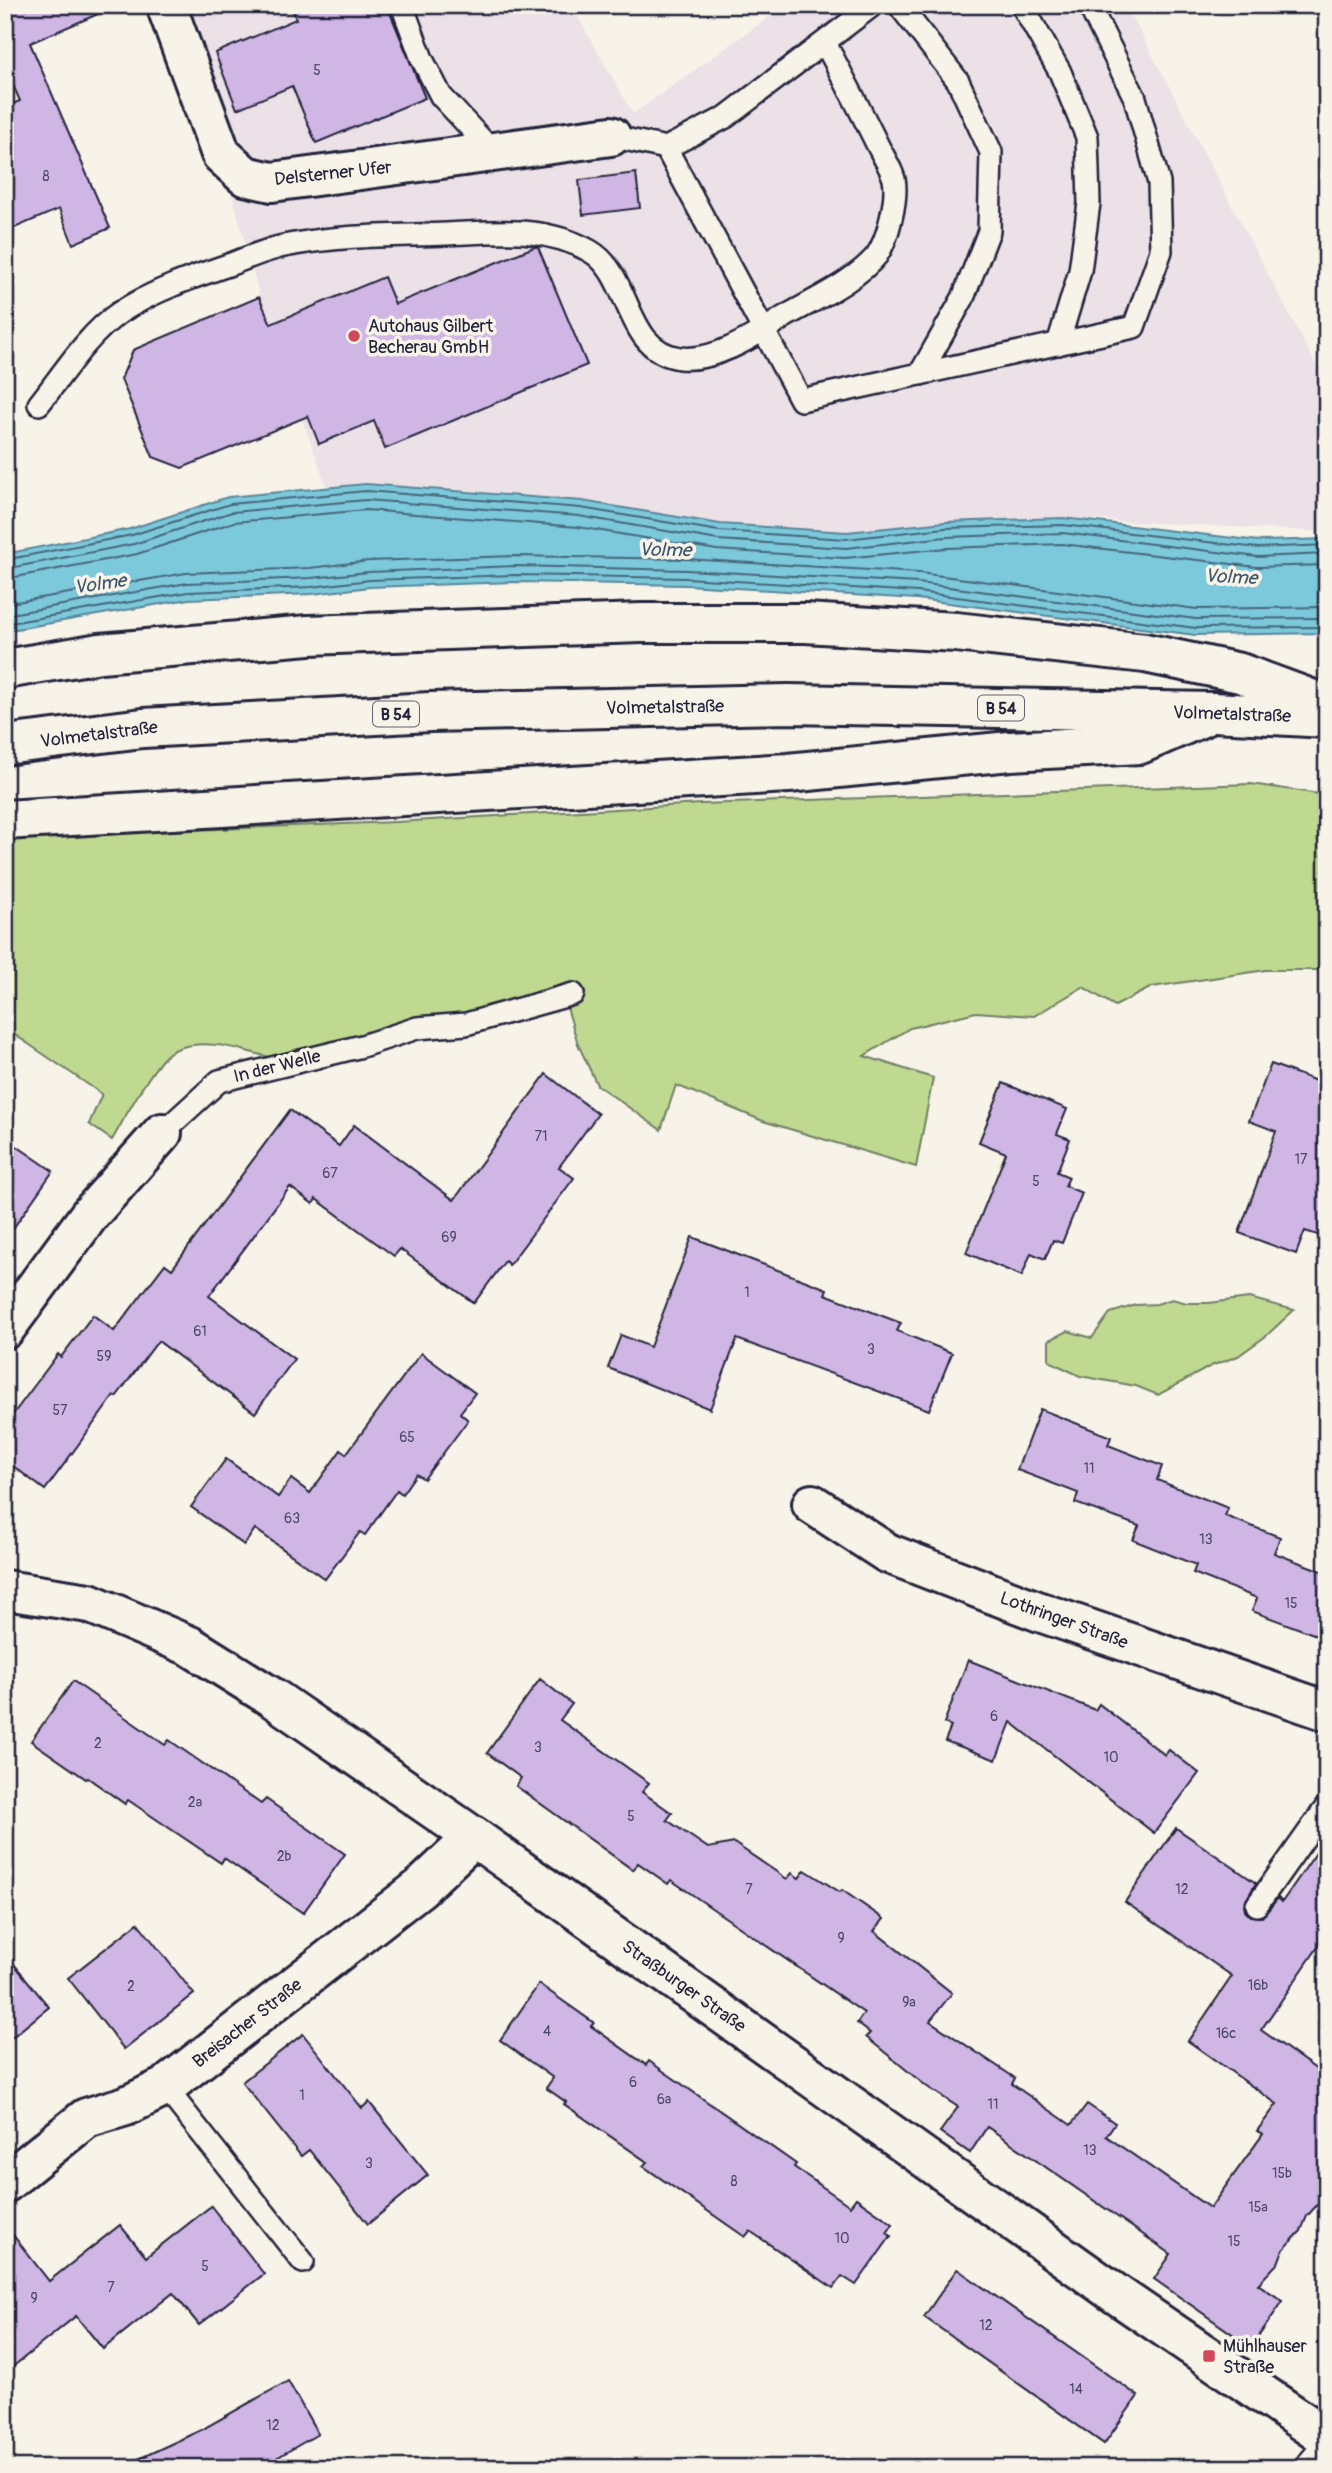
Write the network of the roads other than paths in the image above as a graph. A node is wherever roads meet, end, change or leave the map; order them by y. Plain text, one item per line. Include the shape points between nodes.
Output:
1 (166, 5) edge
2 (402, 5) edge
3 (873, 5) edge
4 (899, 5) edge
5 (1022, 5) edge
6 (1089, 5) edge
7 (825, 43) junction
8 (611, 135) joint
9 (666, 148) junction
10 (494, 153) junction
11 (764, 330) junction
12 (1058, 344) junction
13 (920, 374) junction
14 (39, 404) dead end
15 (5, 669) edge
16 (1327, 705) edge
17 (1213, 712) junction
18 (1327, 718) edge
19 (5, 745) edge
20 (5, 820) edge
21 (573, 994) dead end
22 (162, 1133) joint
23 (5, 1329) edge
24 (812, 1504) dead end
25 (10, 1590) edge
26 (1327, 1711) edge
27 (1327, 1806) edge
28 (474, 1837) junction
29 (1257, 1905) dead end
30 (165, 2087) junction
31 (5, 2183) edge
32 (303, 2262) dead end
33 (1327, 2438) edge
34 (1327, 2454) edge
35 (1315, 2468) edge

1 - 10 main road, Delsterner Ufer via 221,154 245,176 272,182
2 - 10 lane via 441,96
3 - 7 lane
4 - 13 lane via 958,81 991,152 989,231 963,298
5 - 12 lane via 1060,72 1087,137 1089,203 1080,271
6 - 12 lane via 1135,98 1159,183 1161,251 1134,327
7 - 9 lane via 726,117
7 - 11 lane via 894,180 892,220 877,254 847,281
8 - 9 lane
8 - 10 main road, Delsterner Ufer
9 - 11 lane
11 - 13 lane via 801,400
11 - 14 lane via 694,358 661,352 641,332 602,260 558,237 514,230 337,239 268,250 187,279 121,312 91,339
12 - 13 lane
15 - 16 main road via 100,653 309,635 641,623 805,623 956,632 1145,653 1240,673
17 - 18 main road, Volmetalstraße / B 54
17 - 19 main road, Volmetalstraße / B 54 via 788,704 430,712 143,728
17 - 20 main road via 1140,744 1010,751 788,774
21 - 22 lane, In der Welle via 466,1024 417,1028 219,1081
22 - 23 main road, In der Welle via 90,1214
24 - 26 main road, Lothringer Straße via 887,1553 1040,1612
25 - 28 main road, Straßburger Straße via 89,1603 190,1646
27 - 29 lane
28 - 30 main road, Breisacher Straße via 420,1888
28 - 33 main road, Straßburger Straße via 1116,2294
30 - 31 main road, Breisacher Straße via 86,2118
30 - 32 lane
34 - 35 main road

